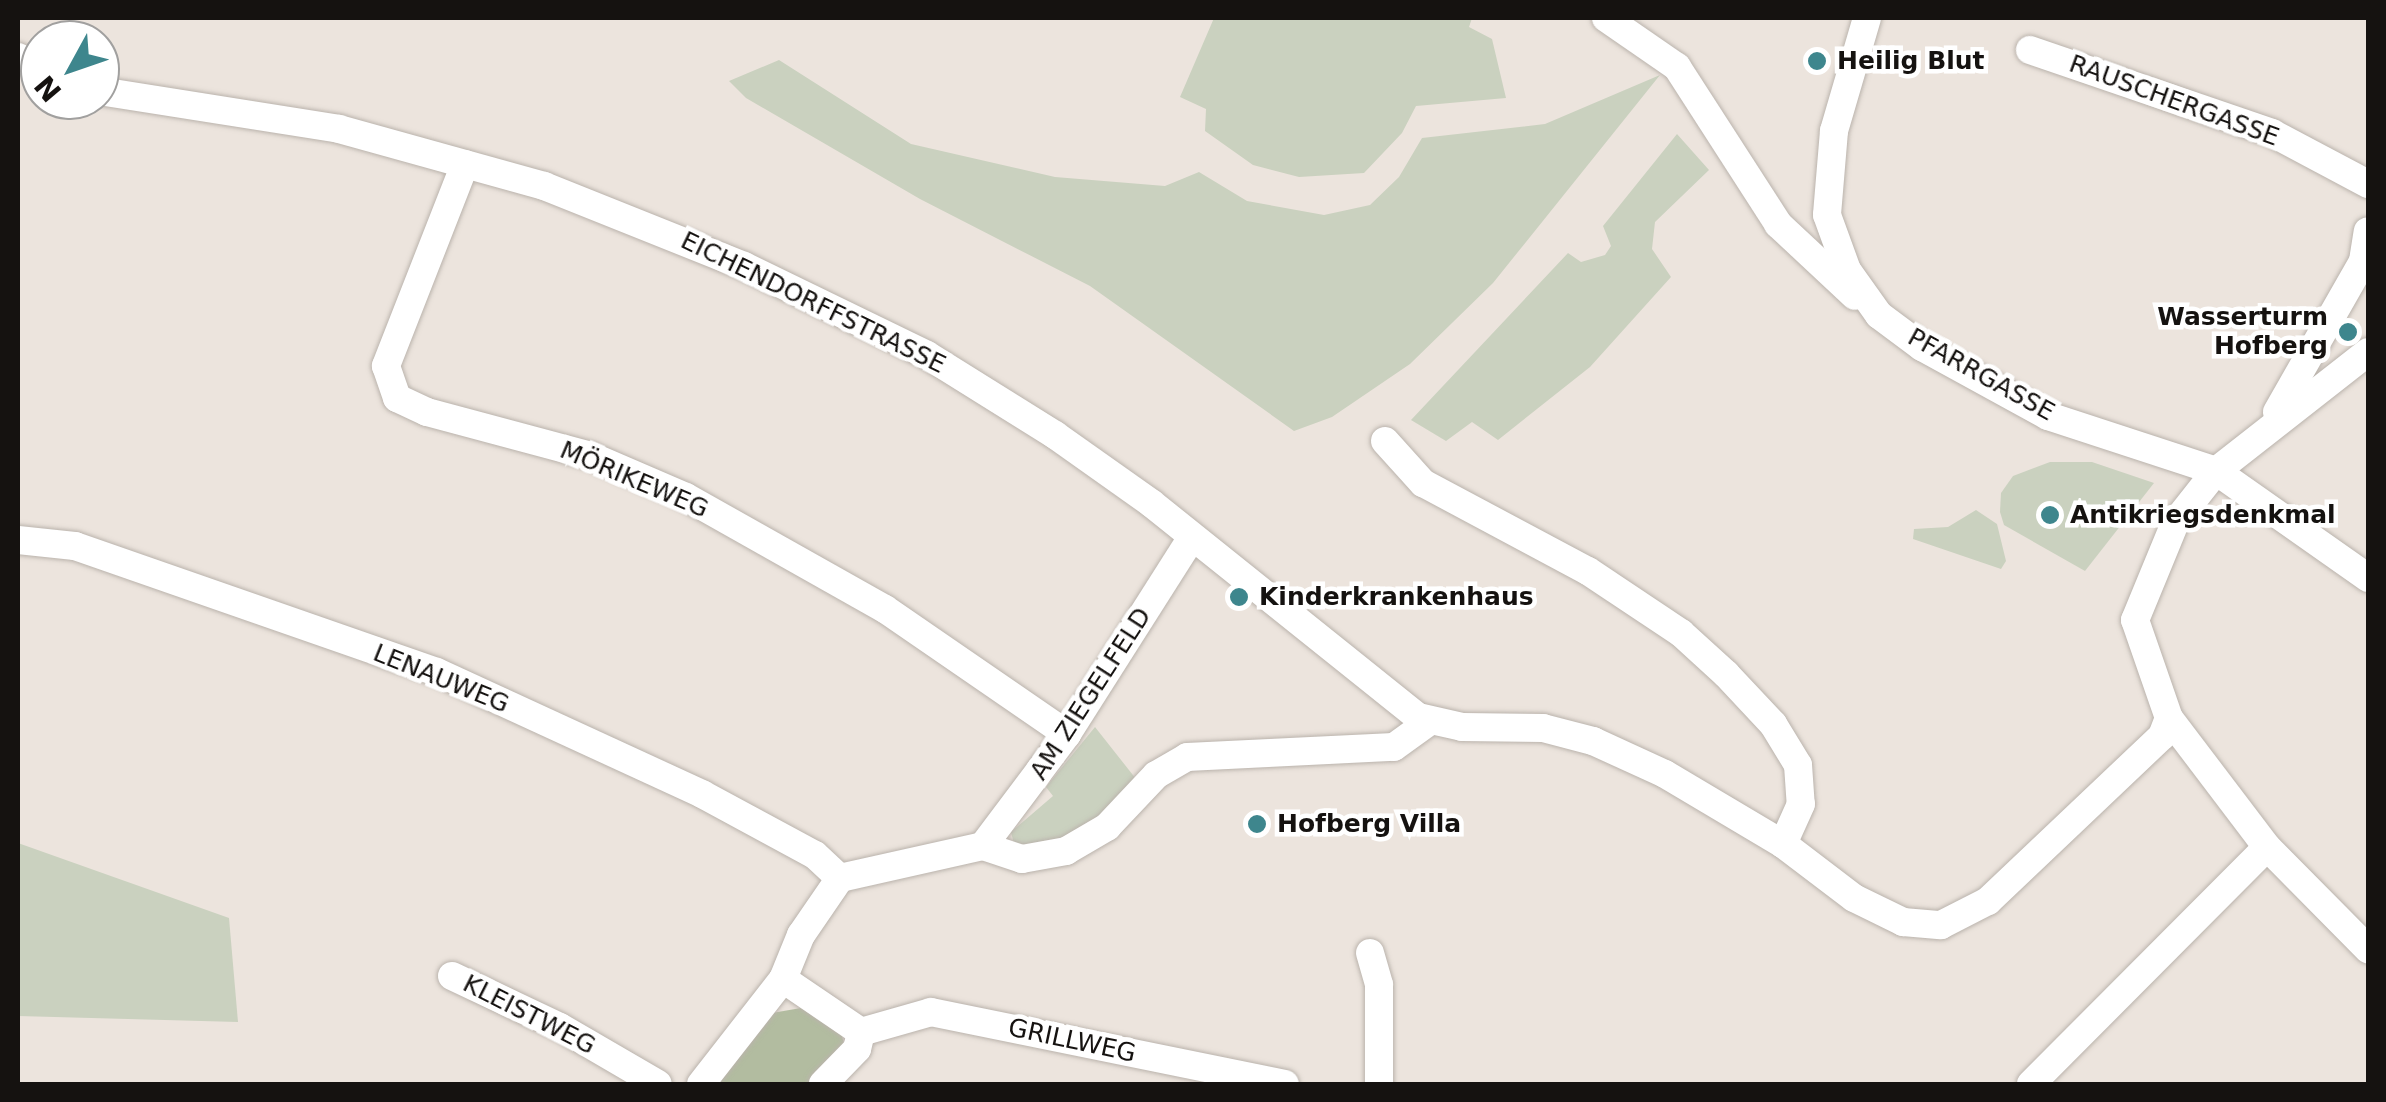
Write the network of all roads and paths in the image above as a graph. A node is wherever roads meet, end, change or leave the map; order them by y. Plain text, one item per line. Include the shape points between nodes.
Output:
1 (1606, 18) edge
2 (1867, 18) edge
3 (2030, 50) dead end
4 (120, 94) edge
5 (465, 164) junction
6 (2368, 184) edge
7 (2368, 232) edge
8 (2366, 267) edge
9 (1879, 315) junction
10 (2368, 352) edge
11 (2272, 422) junction
12 (1385, 441) dead end
13 (2216, 471) junction
14 (1192, 537) junction
15 (18, 540) edge
16 (2368, 578) edge
17 (2169, 718) junction
18 (1430, 721) junction
19 (1067, 734) junction
20 (1783, 844) junction
21 (984, 846) junction
22 (2267, 847) junction
23 (840, 878) junction
24 (2368, 949) edge
25 (1370, 953) dead end
26 (452, 976) dead end
27 (783, 979) junction
28 (861, 1032) junction
29 (658, 1084) edge
30 (701, 1084) edge
31 (823, 1084) edge
32 (1285, 1084) edge
33 (1379, 1084) edge
34 (2031, 1084) edge

1 - 9 street via 1676,67 1778,224
2 - 9 street, PFARRGASSE via 1834,131 1827,215 1847,270
3 - 6 street, RAUSCHERGASSE via 2272,133
4 - 5 street, EICHENDORFFSTRASSE via 279,116
5 - 14 street, EICHENDORFFSTRASSE via 544,186 681,239 927,355 1054,435
5 - 19 street, MÖRIKEWEG via 386,366 397,398 590,456 686,497 885,609
7 - 8 street
8 - 11 street
9 - 13 street, PFARRGASSE via 1922,348 2048,416
10 - 11 street
11 - 13 street
12 - 20 street via 1423,483 1617,590 1726,674 1773,724 1798,766 1801,804
13 - 16 street, PFARRGASSE
13 - 17 street via 2175,523 2137,605 2136,634
14 - 18 street, EICHENDORFFSTRASSE via 1381,692
14 - 19 street, AM ZIEGELFELD
15 - 23 street, LENAUWEG via 75,546 437,672 732,809 815,855
17 - 20 street via 2162,736 1988,901 1960,919 1922,926 1882,914
17 - 22 street
18 - 20 street via 1568,733 1665,774
18 - 21 street via 1394,747 1186,757 1156,775 1078,847 1022,859
19 - 21 street, AM ZIEGELFELD
21 - 23 street
22 - 24 street
22 - 34 street
23 - 27 street via 800,935
25 - 33 street via 1379,986
26 - 29 street, KLEISTWEG
27 - 28 street
27 - 30 street
28 - 31 street via 857,1049
28 - 32 street, GRILLWEG via 931,1012

